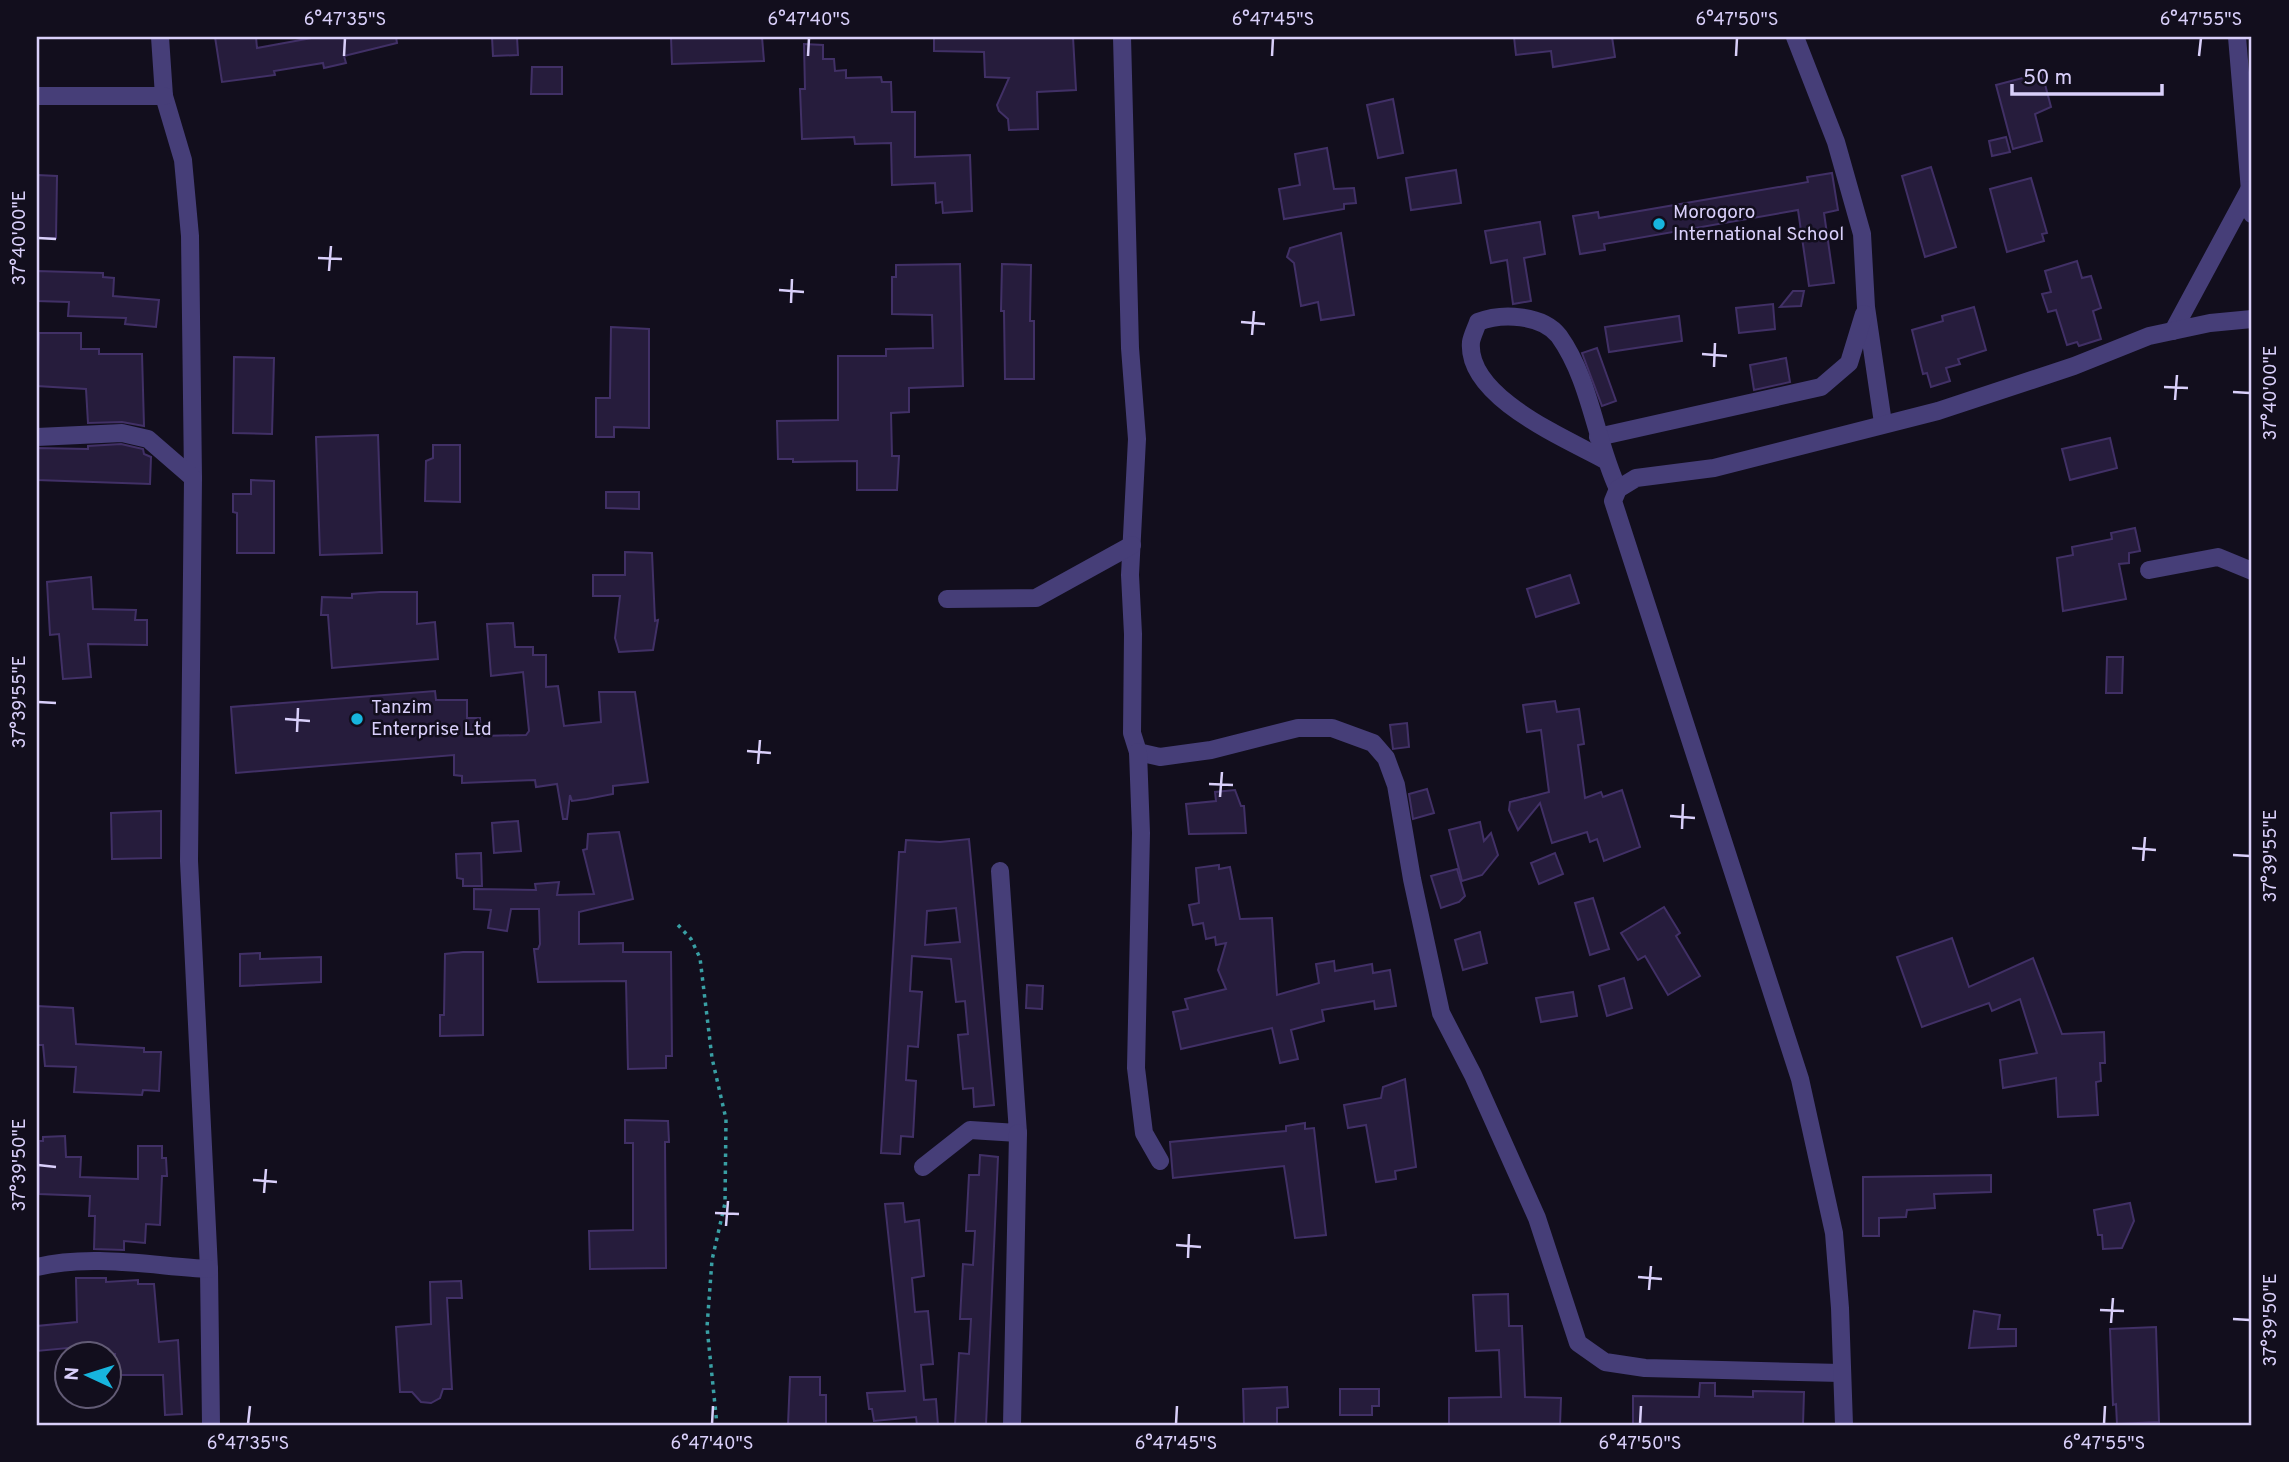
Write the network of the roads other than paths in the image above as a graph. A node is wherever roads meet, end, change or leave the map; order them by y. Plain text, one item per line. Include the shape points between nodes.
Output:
1 (160, 37) edge
2 (1122, 37) edge
3 (1796, 37) edge
4 (2237, 37) edge
5 (37, 96) edge
6 (164, 96) junction
7 (2249, 190) junction
8 (2252, 214) edge
9 (1866, 307) junction
10 (2252, 319) edge
11 (2174, 331) junction
12 (1884, 423) junction
13 (37, 437) edge
14 (1598, 437) junction
15 (1605, 460) junction
16 (193, 478) junction
17 (1618, 489) junction
18 (1132, 545) junction
19 (2149, 570) dead end
20 (2252, 572) edge
21 (947, 599) dead end
22 (1138, 752) junction
23 (1000, 871) dead end
24 (1018, 1133) junction
25 (1160, 1161) dead end
26 (923, 1167) dead end
27 (37, 1268) edge
28 (209, 1269) junction
29 (1841, 1373) junction
30 (211, 1425) edge
31 (1012, 1425) edge
32 (1844, 1425) edge

1 - 6 street
2 - 18 street via 1130,348 1137,439
3 - 9 street via 1836,142 1862,234
4 - 7 street
5 - 6 street
6 - 16 street via 183,160 190,236
7 - 8 street
7 - 11 street
9 - 12 street
9 - 14 street via 1849,363 1821,387
10 - 11 street
11 - 12 street via 1938,411
12 - 17 street via 1714,468 1636,478
13 - 16 street via 122,433 148,439
14 - 15 street
14 - 15 street via 1587,392 1558,335 1534,320 1496,314 1478,322 1471,343 1476,370 1500,400
15 - 17 street
16 - 28 street via 189,861
17 - 29 street via 1612,501 1615,516 1800,1079 1833,1233
18 - 21 street via 1036,598
18 - 22 street via 1132,733
19 - 20 street via 2218,557
22 - 25 street via 1141,832 1136,1068 1144,1133
22 - 29 street via 1160,757 1211,750 1298,728 1332,728 1373,743 1386,758 1396,785 1441,1013 1537,1218 1578,1343 1605,1362 1645,1368
23 - 24 street
24 - 26 street via 970,1130
24 - 31 street
27 - 28 street via 98,1262
28 - 30 street
29 - 32 street

